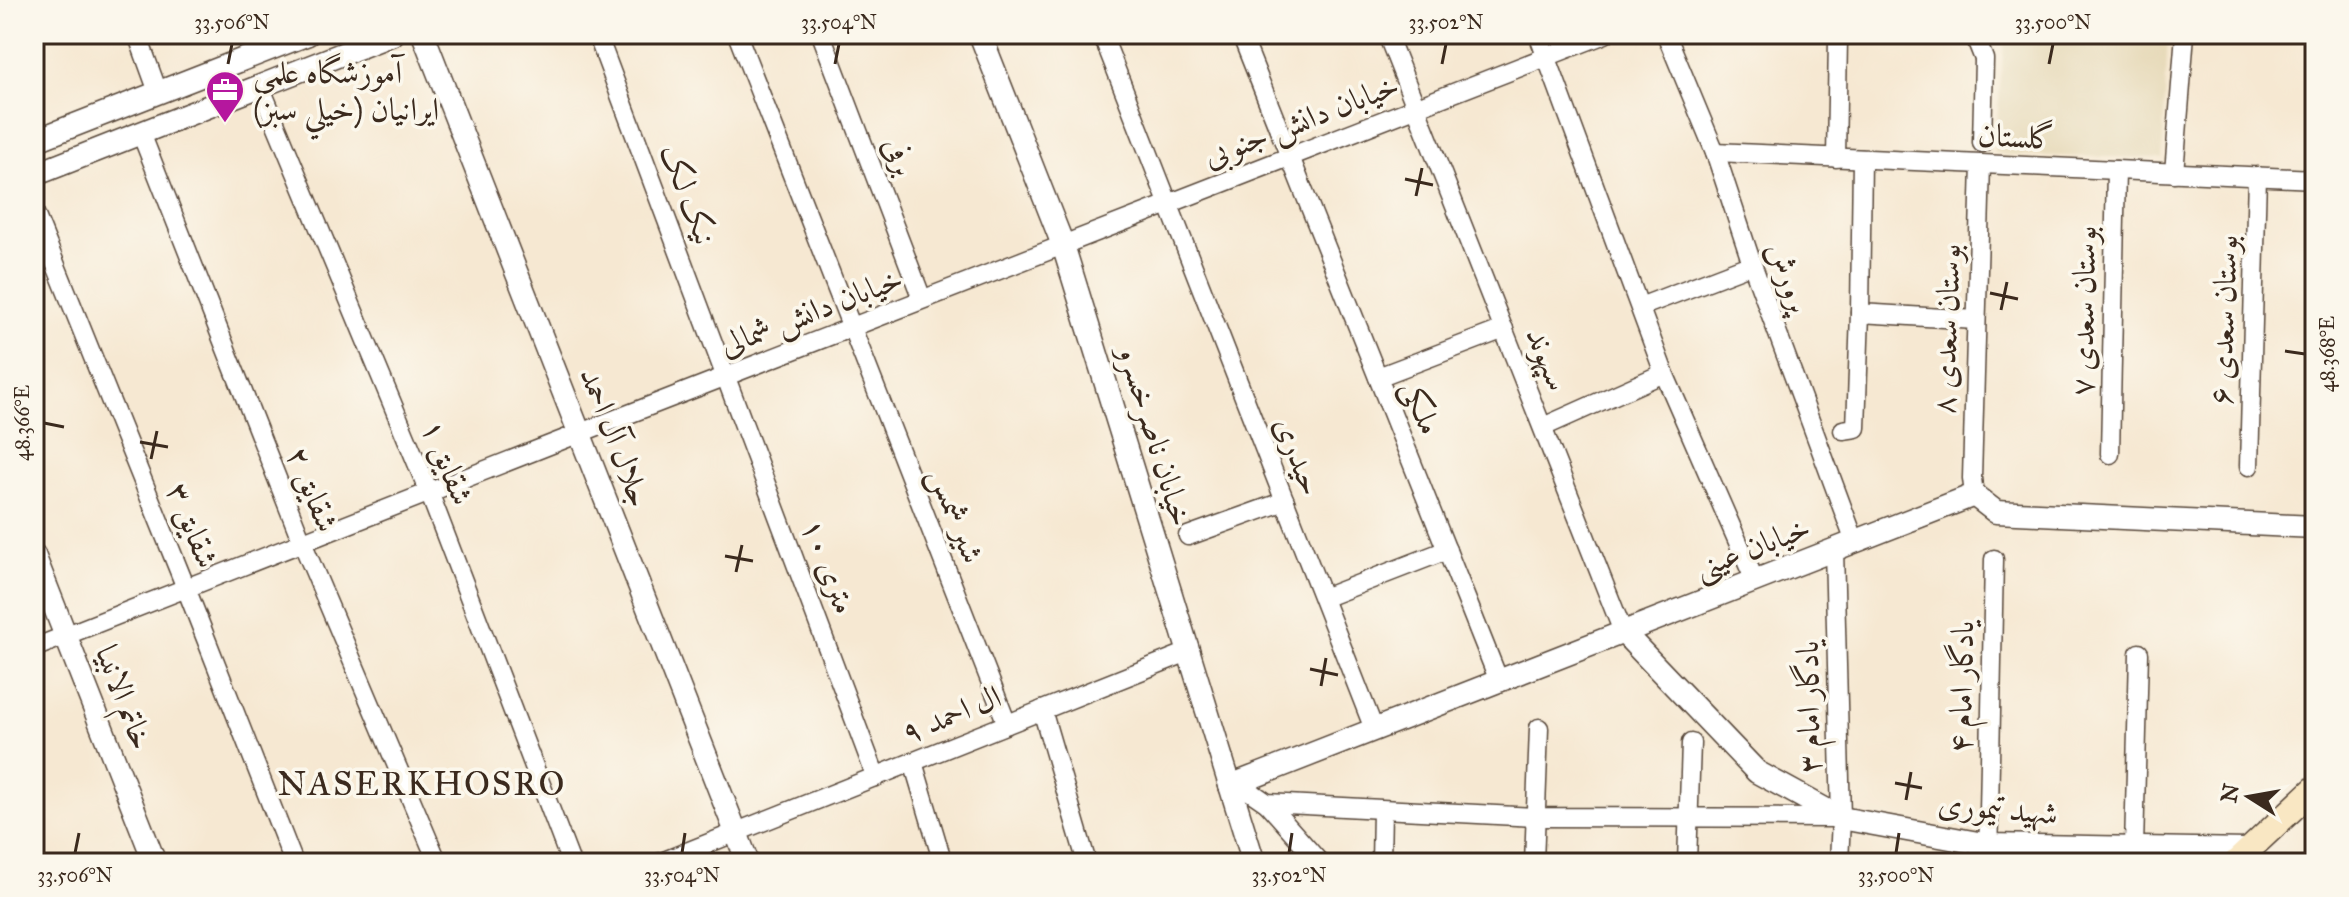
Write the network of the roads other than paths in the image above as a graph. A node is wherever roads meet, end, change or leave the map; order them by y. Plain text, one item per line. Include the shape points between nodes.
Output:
1 (137, 34) edge
2 (308, 34) edge
3 (393, 34) edge
4 (423, 34) edge
5 (597, 34) edge
6 (737, 34) edge
7 (821, 34) edge
8 (980, 34) edge
9 (1102, 34) edge
10 (1241, 34) edge
11 (1387, 34) edge
12 (1538, 34) edge
13 (1605, 34) edge
14 (1666, 34) edge
15 (1974, 34) edge
16 (2185, 34) edge
17 (1838, 38) dead end
18 (264, 42) edge
19 (1547, 57) junction
20 (260, 86) junction
21 (158, 92) junction
22 (1416, 107) junction
23 (141, 133) junction
24 (35, 138) edge
25 (1982, 143) dead end
26 (1715, 152) junction
27 (1290, 156) junction
28 (1836, 158) junction
29 (1862, 159) junction
30 (1981, 164) junction
31 (2116, 170) junction
32 (2174, 173) junction
33 (34, 175) edge
34 (2257, 176) junction
35 (2315, 179) edge
36 (1168, 204) junction
37 (34, 211) edge
38 (1063, 245) junction
39 (1752, 264) junction
40 (922, 299) junction
41 (1640, 307) junction
42 (1860, 313) junction
43 (1976, 320) junction
44 (852, 327) junction
45 (1504, 329) junction
46 (1664, 373) junction
47 (725, 376) junction
48 (1378, 377) junction
49 (1543, 427) junction
50 (1843, 430) dead end
51 (580, 433) junction
52 (2110, 454) dead end
53 (2249, 466) dead end
54 (429, 492) junction
55 (1974, 495) junction
56 (1285, 501) junction
57 (2315, 527) edge
58 (1188, 536) dead end
59 (302, 542) junction
60 (1844, 546) junction
61 (1447, 550) junction
62 (34, 555) edge
63 (1994, 559) dead end
64 (1755, 581) junction
65 (186, 588) junction
66 (1323, 598) junction
67 (1623, 632) junction
68 (66, 636) junction
69 (34, 648) edge
70 (1188, 652) junction
71 (2139, 653) dead end
72 (1499, 681) junction
73 (1042, 710) junction
74 (1007, 724) junction
75 (1539, 728) dead end
76 (1374, 729) junction
77 (1691, 743) dead end
78 (913, 762) junction
79 (876, 777) junction
80 (1234, 784) junction
81 (2315, 788) edge
82 (1267, 803) junction
83 (1382, 810) junction
84 (1536, 817) junction
85 (1688, 818) junction
86 (1841, 818) junction
87 (735, 833) junction
88 (2134, 848) junction
89 (1988, 854) edge
90 (2241, 857) edge
91 (937, 861) edge
92 (155, 863) edge
93 (294, 863) edge
94 (438, 863) edge
95 (571, 863) edge
96 (659, 863) edge
97 (748, 863) edge
98 (1087, 863) edge
99 (1254, 863) edge
100 (1320, 863) edge
101 (1381, 863) edge
102 (1534, 863) edge
103 (1687, 863) edge
104 (1839, 863) edge

1 - 21 street
2 - 18 street
3 - 20 street
4 - 51 street, جلال آل احمد
5 - 47 street, نیک لک
6 - 44 street
7 - 40 street, برفی
8 - 38 street, خیابان ناصرخسرو
9 - 36 street, حیدری
10 - 27 street, ملکی
11 - 22 street, سپهوند
12 - 19 street
13 - 19 street, خیابان دانش جنوبی
14 - 26 street, پرورش
15 - 25 street via 1984,59
16 - 32 street
17 - 28 street
18 - 21 street
19 - 22 street, خیابان دانش جنوبی
19 - 41 street
20 - 23 street
20 - 54 street, شقایق ۱
21 - 24 street
22 - 27 street, خیابان دانش جنوبی
22 - 45 street, سپهوند
23 - 33 street
23 - 59 street, شقایق ۲
26 - 28 street, گلستان
26 - 39 street, پرورش
27 - 36 street, خیابان دانش جنوبی
27 - 48 street, ملکی
28 - 29 street, گلستان
29 - 30 street, گلستان
29 - 42 street
30 - 31 street, گلستان
30 - 43 street, بوستان سعدی ۸
31 - 32 street, گلستان
31 - 52 street, بوستان سعدی ۷
32 - 34 street, گلستان
34 - 35 street, گلستان
34 - 53 street, بوستان سعدی ۶
36 - 38 street, خیابان دانش جنوبی
36 - 56 street, حیدری
37 - 65 street, شقایق ۳
38 - 40 street, خیابان دانش شمالی
38 - 70 street, خیابان ناصرخسرو
39 - 41 street
39 - 60 street, پرورش
40 - 44 street, خیابان دانش شمالی
41 - 46 street
42 - 43 street
42 - 50 street via 1856,428
43 - 55 street, بوستان سعدی ۸
44 - 47 street, خیابان دانش شمالی
44 - 74 street, شیر شمس
45 - 48 street
45 - 49 street, سپهوند
46 - 49 street
46 - 64 street
47 - 51 street, خیابان دانش شمالی
47 - 79 street, ۱۰ متری
48 - 61 street, ملکی
49 - 67 street, سپهوند
51 - 54 street, خیابان دانش شمالی
51 - 87 street, جلال آل احمد
54 - 59 street, خیابان دانش شمالی
54 - 95 street, شقایق ۱
55 - 57 street via 1996,512
55 - 60 street, خیابان عینی
56 - 58 street
56 - 66 street, حیدری
59 - 65 street, خیابان دانش شمالی
59 - 94 street, شقایق ۲
60 - 64 street, خیابان عینی
60 - 86 street, یادگار امام ۳
61 - 66 street
61 - 72 street, ملکی
62 - 68 street, خاتم الانبیا
63 - 89 street, یادگار امام ۴
64 - 67 street, خیابان عینی
65 - 68 street, خیابان دانش شمالی
65 - 93 street, شقایق ۳
66 - 76 street, حیدری
67 - 72 street, خیابان عینی
67 - 86 street, شهید تیموری via 1757,772
68 - 69 street, خیابان دانش شمالی
68 - 92 street, خاتم الانبیا
70 - 73 street, ال احمد ۹
70 - 80 street, خیابان ناصرخسرو
71 - 88 street
72 - 76 street, خیابان عینی
73 - 74 street, ال احمد ۹
73 - 98 street
74 - 78 street, ال احمد ۹
75 - 84 street
76 - 80 street, خیابان عینی
77 - 85 street
78 - 79 street, ال احمد ۹
78 - 91 street
79 - 87 street, ال احمد ۹
80 - 82 street
80 - 99 street, خیابان ناصرخسرو
81 - 90 main road
82 - 83 street
82 - 100 street
83 - 84 street
83 - 101 street
84 - 85 street
84 - 102 street
85 - 86 street
85 - 103 street
86 - 89 street, شهید تیموری
86 - 104 street, یادگار امام ۳
87 - 96 street, ال احمد ۹
87 - 97 street, جلال آل احمد
88 - 89 street, شهید تیموری
88 - 90 street, شهید تیموری

